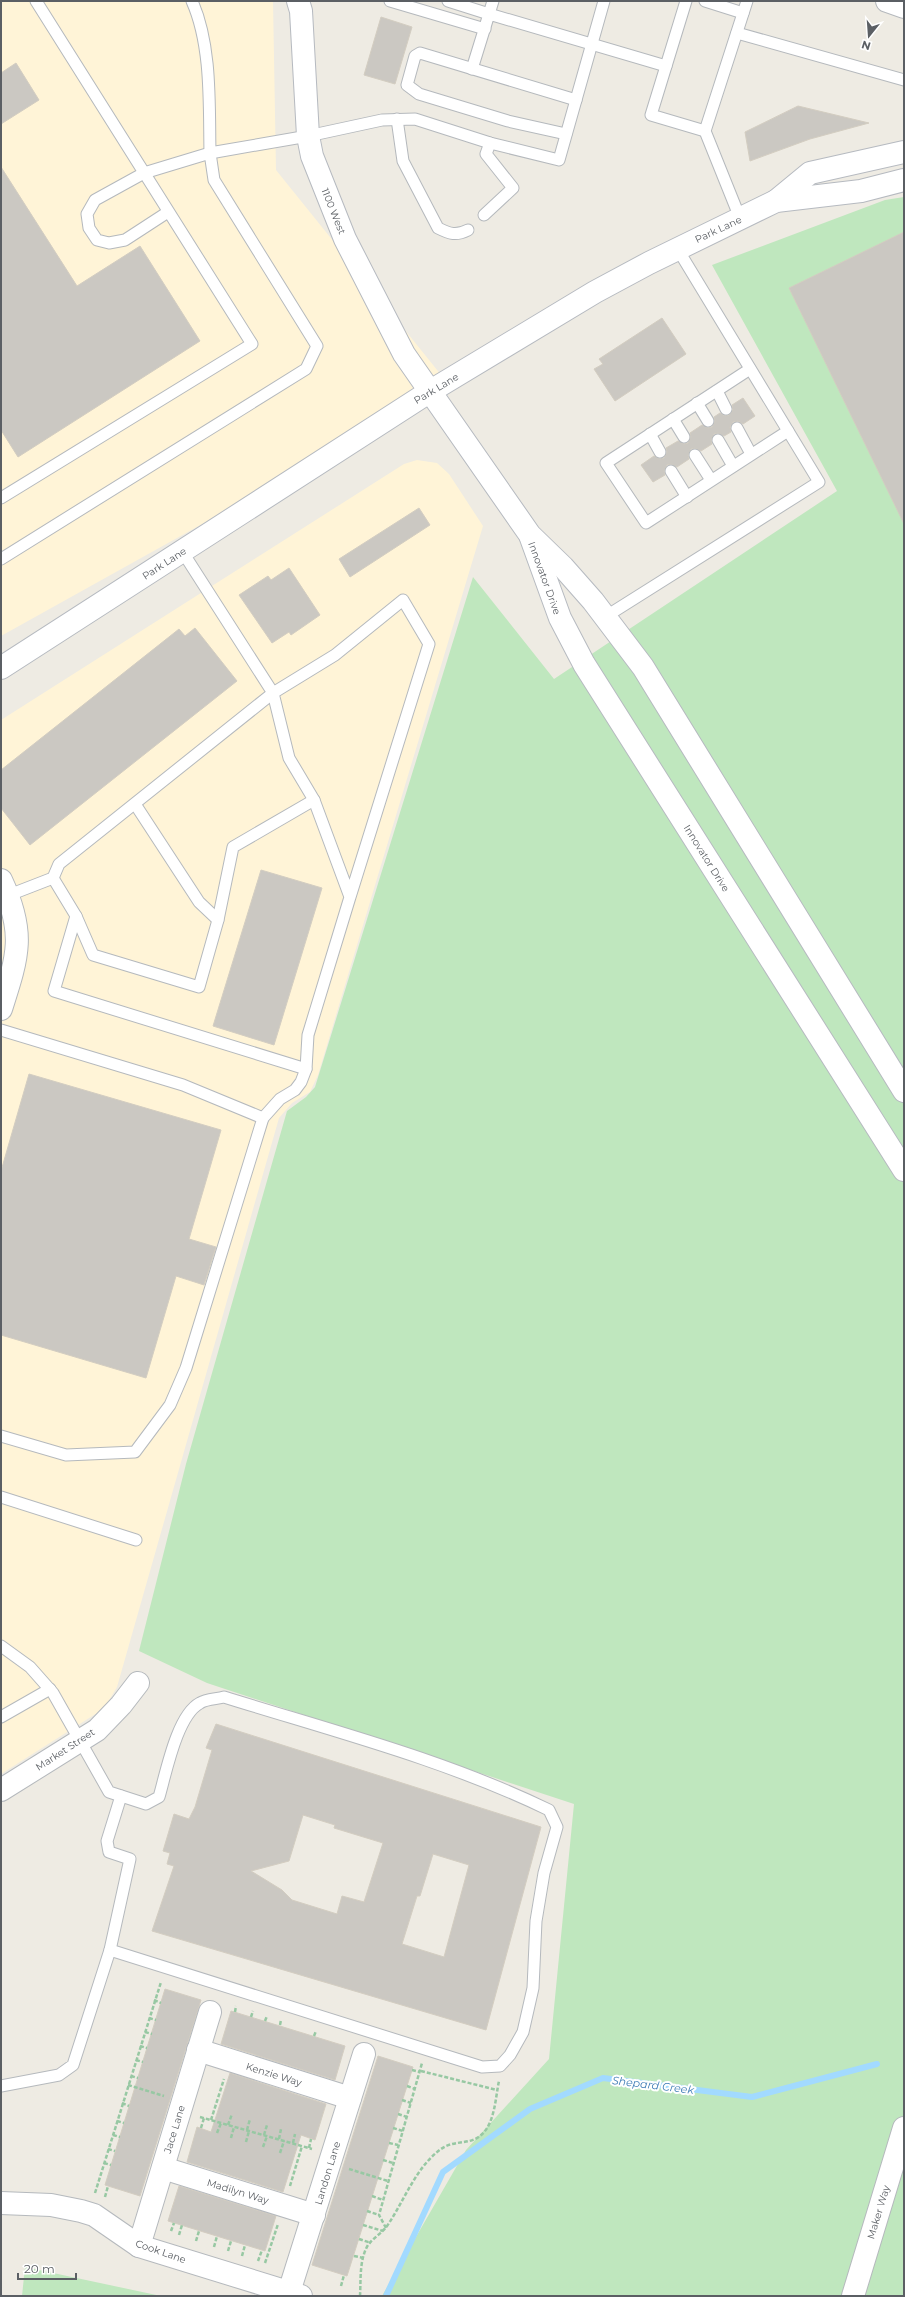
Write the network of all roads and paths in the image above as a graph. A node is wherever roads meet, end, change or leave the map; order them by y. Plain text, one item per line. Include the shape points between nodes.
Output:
1 (36, 1) edge
2 (192, 1) edge
3 (390, 1) edge
4 (448, 1) edge
5 (493, 1) edge
6 (604, 1) edge
7 (686, 1) edge
8 (705, 1) edge
9 (747, 1) edge
10 (887, 1) edge
11 (301, 4) edge
12 (904, 7) edge
13 (743, 13) junction
14 (489, 14) junction
15 (485, 29) junction
16 (737, 33) junction
17 (592, 43) junction
18 (666, 66) junction
19 (472, 69) junction
20 (904, 80) edge
21 (576, 100) junction
22 (397, 119) junction
23 (705, 132) junction
24 (566, 134) junction
25 (308, 136) junction
26 (490, 143) junction
27 (904, 152) edge
28 (210, 153) junction
29 (144, 173) junction
30 (904, 180) edge
31 (776, 201) junction
32 (168, 212) junction
33 (484, 215) dead end
34 (740, 218) junction
35 (468, 230) dead end
36 (677, 248) junction
37 (750, 369) junction
38 (717, 391) junction
39 (429, 392) junction
40 (697, 403) junction
41 (726, 409) dead end
42 (673, 419) junction
43 (708, 421) dead end
44 (737, 428) dead end
45 (788, 431) junction
46 (650, 434) junction
47 (684, 437) dead end
48 (718, 440) dead end
49 (660, 452) dead end
50 (751, 454) junction
51 (695, 455) dead end
52 (733, 466) junction
53 (671, 471) dead end
54 (711, 480) junction
55 (686, 497) junction
56 (1, 498) edge
57 (530, 535) junction
58 (182, 552) junction
59 (1, 559) edge
60 (605, 617) junction
61 (1, 668) edge
62 (273, 692) junction
63 (314, 800) junction
64 (135, 804) junction
65 (53, 878) junction
66 (4, 892) edge
67 (350, 896) junction
68 (76, 916) junction
69 (218, 920) junction
70 (7, 968) edge
71 (2, 1002) edge
72 (1, 1030) edge
73 (306, 1069) junction
74 (904, 1091) edge
75 (263, 1118) junction
76 (904, 1170) edge
77 (1, 1436) edge
78 (1, 1497) edge
79 (136, 1540) dead end
80 (1, 1646) edge
81 (138, 1683) dead end
82 (50, 1689) junction
83 (1, 1717) edge
84 (81, 1741) junction
85 (1, 1790) edge
86 (121, 1796) junction
87 (110, 1950) junction
88 (154, 2000) dead end
89 (161, 2002) dead end
90 (236, 2006) dead end
91 (253, 2011) dead end
92 (210, 2012) dead end
93 (235, 2012) dead end
94 (267, 2016) dead end
95 (251, 2017) dead end
96 (149, 2018) dead end
97 (156, 2020) dead end
98 (282, 2020) dead end
99 (265, 2021) dead end
100 (280, 2026) dead end
101 (316, 2031) dead end
102 (145, 2032) dead end
103 (152, 2034) dead end
104 (314, 2036) dead end
105 (140, 2046) dead end
106 (147, 2048) dead end
107 (198, 2050) junction
108 (364, 2054) dead end
109 (136, 2060) dead end
110 (143, 2062) dead end
111 (412, 2070) dead end
112 (131, 2076) dead end
113 (138, 2078) dead end
114 (224, 2078) dead end
115 (499, 2081) dead end
116 (128, 2085) dead end
117 (1, 2086) edge
118 (407, 2086) dead end
119 (415, 2089) dead end
120 (497, 2090) junction
121 (166, 2096) dead end
122 (350, 2098) junction
123 (402, 2100) dead end
124 (411, 2103) dead end
125 (122, 2104) dead end
126 (129, 2106) dead end
127 (232, 2114) dead end
128 (398, 2114) dead end
129 (194, 2115) dead end
130 (407, 2116) dead end
131 (204, 2118) junction
132 (250, 2119) dead end
133 (117, 2120) dead end
134 (211, 2120) junction
135 (124, 2123) dead end
136 (220, 2123) junction
137 (267, 2124) dead end
138 (228, 2125) junction
139 (234, 2127) junction
140 (201, 2128) dead end
141 (394, 2128) dead end
142 (904, 2128) edge
143 (282, 2129) dead end
144 (248, 2130) junction
145 (403, 2131) dead end
146 (217, 2134) dead end
147 (295, 2134) dead end
148 (113, 2135) dead end
149 (266, 2135) junction
150 (120, 2137) dead end
151 (231, 2138) dead end
152 (279, 2139) junction
153 (312, 2139) dead end
154 (284, 2141) junction
155 (246, 2142) dead end
156 (293, 2143) junction
157 (389, 2143) dead end
158 (398, 2145) dead end
159 (302, 2146) junction
160 (263, 2147) dead end
161 (309, 2148) junction
162 (108, 2149) dead end
163 (314, 2150) dead end
164 (115, 2151) dead end
165 (280, 2153) dead end
166 (383, 2160) dead end
167 (104, 2163) dead end
168 (393, 2163) dead end
169 (111, 2165) dead end
170 (163, 2168) junction
171 (346, 2168) dead end
172 (388, 2182) dead end
173 (108, 2186) dead end
174 (289, 2189) dead end
175 (372, 2196) dead end
176 (104, 2197) dead end
177 (383, 2200) dead end
178 (1, 2203) edge
179 (367, 2211) dead end
180 (314, 2215) junction
181 (379, 2215) dead end
182 (174, 2223) dead end
183 (278, 2223) dead end
184 (182, 2225) dead end
185 (363, 2225) dead end
186 (171, 2231) dead end
187 (199, 2231) dead end
188 (383, 2231) junction
189 (179, 2235) dead end
190 (217, 2236) dead end
191 (359, 2239) dead end
192 (196, 2241) dead end
193 (231, 2241) dead end
194 (371, 2243) junction
195 (245, 2245) dead end
196 (139, 2246) junction
197 (214, 2247) dead end
198 (262, 2250) dead end
199 (228, 2251) dead end
200 (242, 2256) dead end
201 (354, 2256) dead end
202 (364, 2258) junction
203 (258, 2261) dead end
204 (265, 2263) dead end
205 (344, 2275) dead end
206 (341, 2286) dead end
207 (295, 2294) edge
208 (360, 2296) edge
209 (852, 2296) edge

1 - 29 lane
2 - 28 lane via 197,12 208,73
3 - 15 lane
4 - 14 lane
5 - 14 lane
6 - 17 lane
7 - 18 lane
8 - 13 lane
9 - 13 lane
10 - 12 main road
11 - 25 main road, 1100 West
13 - 16 lane
14 - 15 lane
14 - 17 lane
15 - 19 lane
16 - 20 lane
16 - 23 lane
17 - 18 lane
17 - 21 lane
18 - 23 lane via 651,115
19 - 21 lane
19 - 24 lane via 420,54 415,56 407,85 412,91 508,121
21 - 24 lane
22 - 25 lane
22 - 26 lane via 415,119
22 - 35 lane via 403,161 438,228 449,234 458,235
23 - 34 lane
24 - 26 lane via 559,160
25 - 28 lane
25 - 39 main road, 1100 West via 312,156 345,238 396,341
26 - 33 lane via 486,154 513,188
27 - 31 main road via 810,173
28 - 29 lane
28 - 59 lane via 214,180 317,346 306,369
29 - 32 lane
29 - 32 lane via 95,200 87,214 89,228 97,240 110,243 125,240
30 - 31 main road, Park Lane via 861,191
31 - 34 main road, Park Lane
32 - 56 lane via 252,344
34 - 36 main road, Park Lane
36 - 37 lane
36 - 39 main road, Park Lane via 595,292
37 - 38 lane
37 - 45 lane
38 - 40 lane
38 - 41 lane
39 - 57 main road, Innovator Drive
39 - 58 main road, Park Lane
40 - 42 lane
40 - 43 lane
42 - 46 lane
42 - 47 lane
44 - 50 lane
45 - 50 lane
45 - 60 lane via 819,482
46 - 49 lane
46 - 55 lane via 606,463 646,523
48 - 52 lane
50 - 52 lane
51 - 54 lane
52 - 54 lane
53 - 55 lane
54 - 55 lane
57 - 60 main road, Innovator Drive via 563,567
57 - 76 main road, Innovator Drive via 560,618 584,664
58 - 61 main road, Park Lane
58 - 62 lane
60 - 74 main road, Innovator Drive via 664,698
62 - 63 lane via 289,758
62 - 64 lane
62 - 67 lane via 335,654 403,600 429,644
63 - 67 lane
63 - 69 lane via 233,847
64 - 65 lane via 59,864
64 - 69 lane via 199,902
65 - 66 lane
65 - 68 lane
66 - 70 main road via 17,924 18,938
67 - 73 lane via 308,1035
68 - 69 lane via 93,955 199,987
68 - 73 lane via 54,991
70 - 71 main road
72 - 75 lane via 183,1085
73 - 75 lane via 295,1090 280,1099
75 - 77 lane via 186,1368 170,1405 135,1452 66,1455
78 - 79 lane
80 - 82 lane via 30,1667
81 - 84 main road, Market Street via 97,1730
82 - 83 lane
82 - 84 lane
84 - 85 main road, Market Street
84 - 86 lane via 109,1792
86 - 87 lane via 107,1841 109,1852 130,1859
86 - 87 lane via 146,1804 159,1797 175,1743 187,1716 200,1703 224,1698 404,1753 518,1795 549,1810 557,1827 544,1873 536,1921 533,1988 523,2032 510,2056 500,2066 482,2067
87 - 117 lane via 73,2065 59,2075
88 - 89 path
90 - 93 path
91 - 95 path
92 - 107 main road, Jace Lane
94 - 99 path
96 - 97 path
98 - 100 path
101 - 104 path
102 - 103 path
105 - 106 path
107 - 122 main road, Kenzie Way
107 - 170 main road, Jace Lane
108 - 122 main road, Landon Lane
109 - 110 path
111 - 120 path
112 - 113 path
114 - 134 path
115 - 120 path
116 - 121 path
118 - 119 path
120 - 188 path via 493,2113 486,2128 476,2138 451,2143 429,2161 419,2172
122 - 180 main road, Landon Lane
123 - 124 path
125 - 126 path
127 - 138 path
128 - 130 path
129 - 131 path
131 - 134 path
131 - 140 path
132 - 144 path
133 - 135 path
134 - 136 path
136 - 138 path
136 - 146 path
137 - 149 path
138 - 139 path
139 - 144 path
139 - 151 path
141 - 145 path
142 - 209 main road, Maker Way
143 - 152 path
144 - 149 path
144 - 155 path
147 - 156 path
148 - 150 path
149 - 152 path
149 - 160 path
152 - 154 path
153 - 161 path
154 - 156 path
154 - 165 path
156 - 159 path
157 - 158 path
159 - 161 path
159 - 174 path
161 - 163 path
162 - 164 path
166 - 168 path
167 - 169 path
170 - 180 main road, Madilyn Way
170 - 196 main road, Jace Lane
171 - 172 path
173 - 176 path
175 - 177 path
178 - 196 main road, Cook Lane via 51,2206 94,2215
179 - 181 path
180 - 207 main road, Landon Lane
182 - 186 path
183 - 204 path
184 - 189 path
185 - 188 path
187 - 192 path
188 - 194 path
190 - 197 path
191 - 194 path
193 - 199 path
194 - 202 path
195 - 200 path
196 - 207 main road, Cook Lane
198 - 203 path
201 - 202 path
202 - 208 path
205 - 206 path

